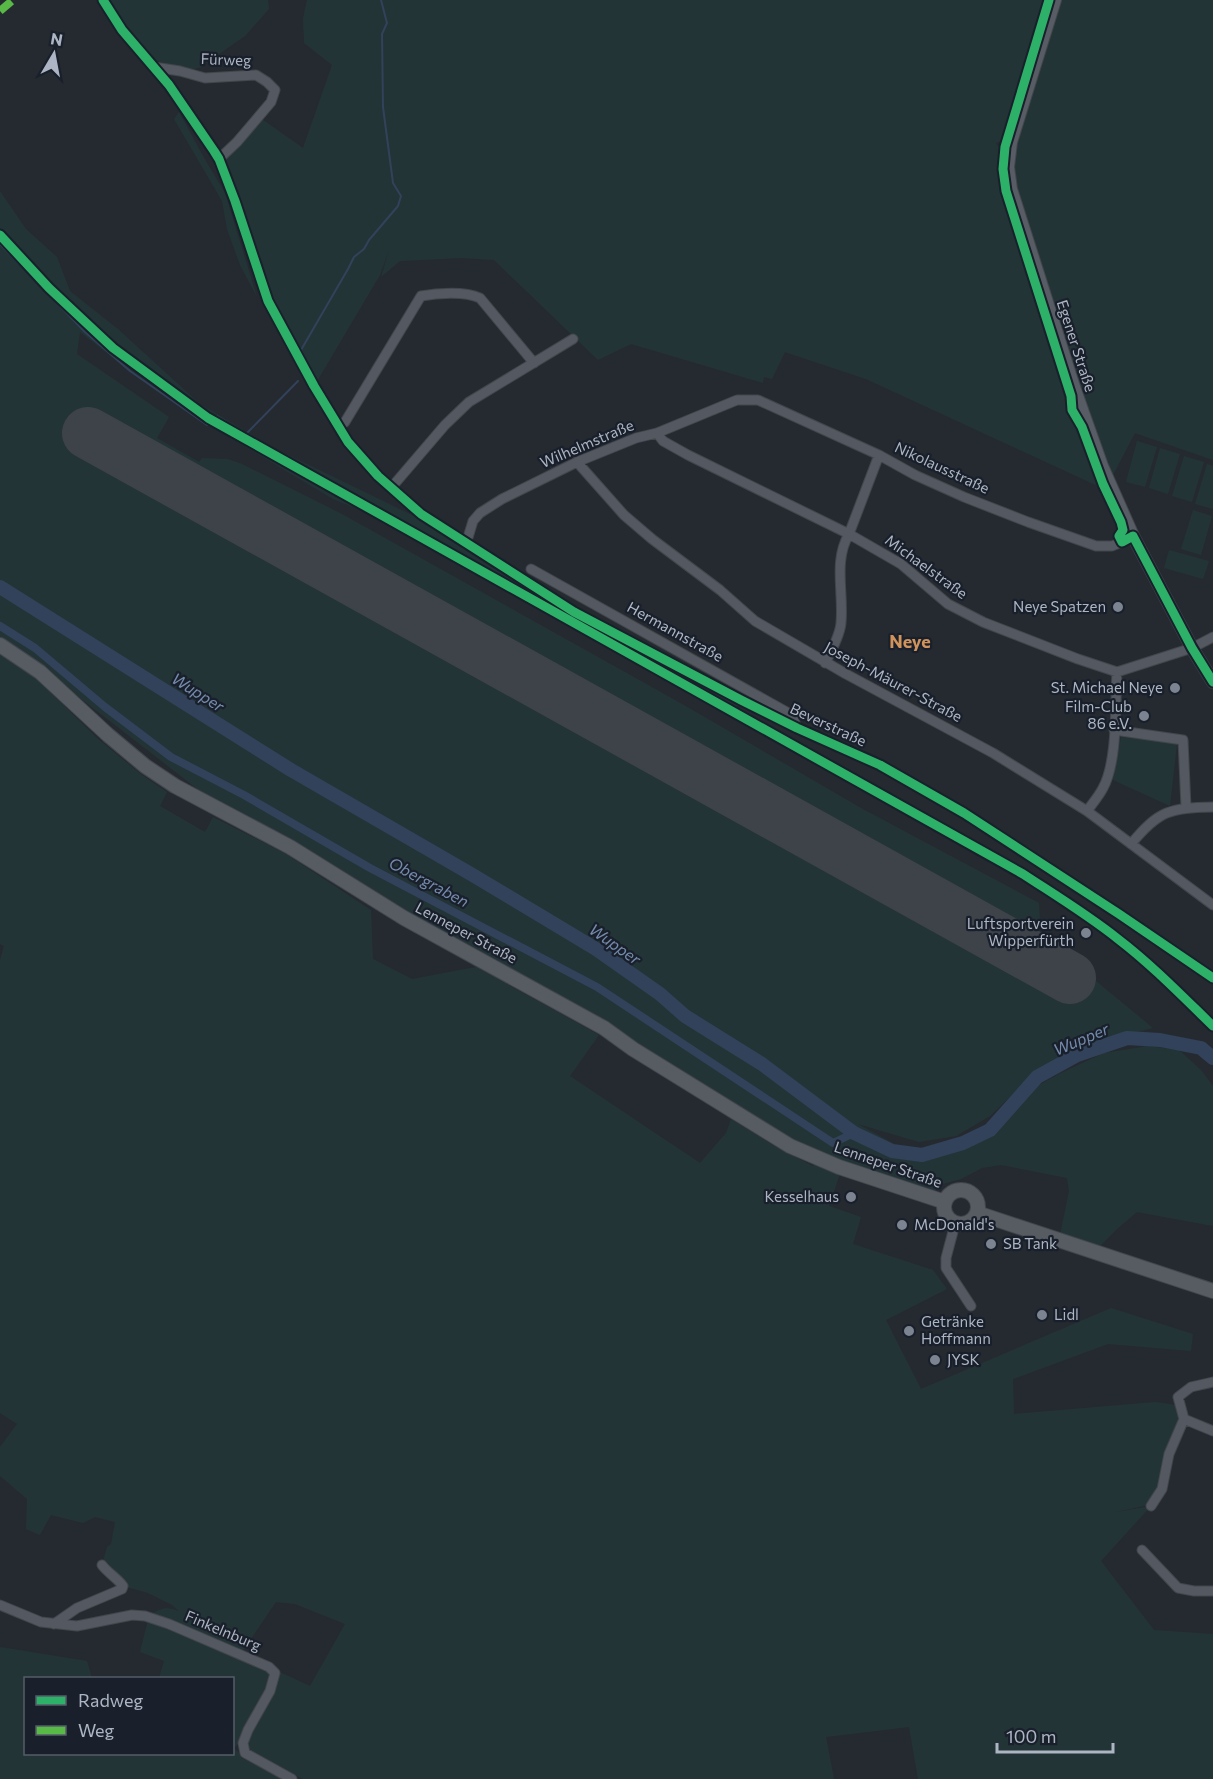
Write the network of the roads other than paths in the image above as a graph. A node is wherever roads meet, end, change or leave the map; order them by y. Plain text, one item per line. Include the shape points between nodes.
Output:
1 (103, 0) edge
2 (1055, 0) edge
3 (154, 67) junction
4 (219, 159) junction
5 (573, 339) dead end
6 (534, 363) junction
7 (741, 399) joint
8 (339, 427) junction
9 (657, 433) junction
10 (879, 455) junction
11 (577, 462) junction
12 (391, 488) junction
13 (849, 534) junction
14 (1133, 536) junction
15 (466, 544) junction
16 (531, 569) dead end
17 (1213, 637) edge
18 (0, 645) edge
19 (1192, 648) junction
20 (825, 663) junction
21 (1117, 672) junction
22 (1213, 682) edge
23 (797, 728) junction
24 (1114, 730) junction
25 (1186, 807) junction
26 (1213, 807) edge
27 (1087, 811) junction
28 (1131, 844) junction
29 (1213, 906) edge
30 (1213, 978) edge
31 (945, 1202) junction
32 (977, 1213) junction
33 (956, 1224) junction
34 (1213, 1291) edge
35 (971, 1306) dead end
36 (1213, 1382) edge
37 (1184, 1419) junction
38 (1213, 1431) edge
39 (1151, 1506) dead end
40 (1142, 1550) dead end
41 (102, 1565) dead end
42 (1213, 1591) edge
43 (0, 1605) edge
44 (54, 1624) junction
45 (292, 1779) edge

1 - 3 street, Beverstraße via 122,30
2 - 14 street, Egener Straße via 1011,142 1009,179 1083,416
3 - 4 street, Beverstraße
3 - 4 street, Fürweg via 205,78 256,75 275,90 271,102
4 - 8 street, Beverstraße via 268,302
5 - 6 street
6 - 8 street via 480,298 421,296
6 - 12 street via 469,402
7 - 9 street, Wilhelmstraße
7 - 10 street, Nikolausstraße via 758,400
8 - 12 street, Beverstraße
9 - 11 street, Wilhelmstraße
9 - 13 street, Michaelstraße via 663,441 688,455
10 - 13 street
10 - 14 street, Nikolausstraße via 967,498 1096,546 1112,546
11 - 15 street, Wilhelmstraße via 480,513 473,521
11 - 20 street, Joseph-Mäurer-Straße via 624,515 652,539 755,621
12 - 15 street, Beverstraße
13 - 20 street via 840,561 841,625
13 - 21 street, Michaelstraße via 901,564 948,604 983,622
14 - 19 street, Egener Straße
15 - 23 street, Beverstraße via 574,612
16 - 23 street, Hermannstraße via 792,715
17 - 19 street
18 - 31 main road, Lenneper Straße via 40,672 145,766 194,797 290,847 395,914 604,1028 790,1146 839,1167
19 - 21 street
19 - 22 street, Egener Straße
20 - 27 street, Joseph-Mäurer-Straße via 993,753
21 - 24 street
23 - 30 street, Beverstraße via 880,765 964,813
24 - 25 street via 1183,740
24 - 27 street via 1110,770 1104,788
25 - 26 street
25 - 28 street via 1166,813 1148,825
27 - 28 street, Joseph-Mäurer-Straße
28 - 29 street, Joseph-Mäurer-Straße
31 - 32 main road via 953,1192 966,1191 977,1202
31 - 33 main road via 947,1217
32 - 33 main road via 966,1224
32 - 34 main road
33 - 35 street via 945,1268
36 - 37 street via 1191,1387 1178,1397
37 - 38 street
37 - 39 street via 1169,1454 1162,1489
40 - 42 street via 1178,1588
41 - 44 street via 121,1582 122,1589 77,1608
43 - 44 street, Finkelnburg
44 - 45 street, Finkelnburg via 77,1626 145,1616 268,1666 275,1673 273,1683 248,1730 244,1753

